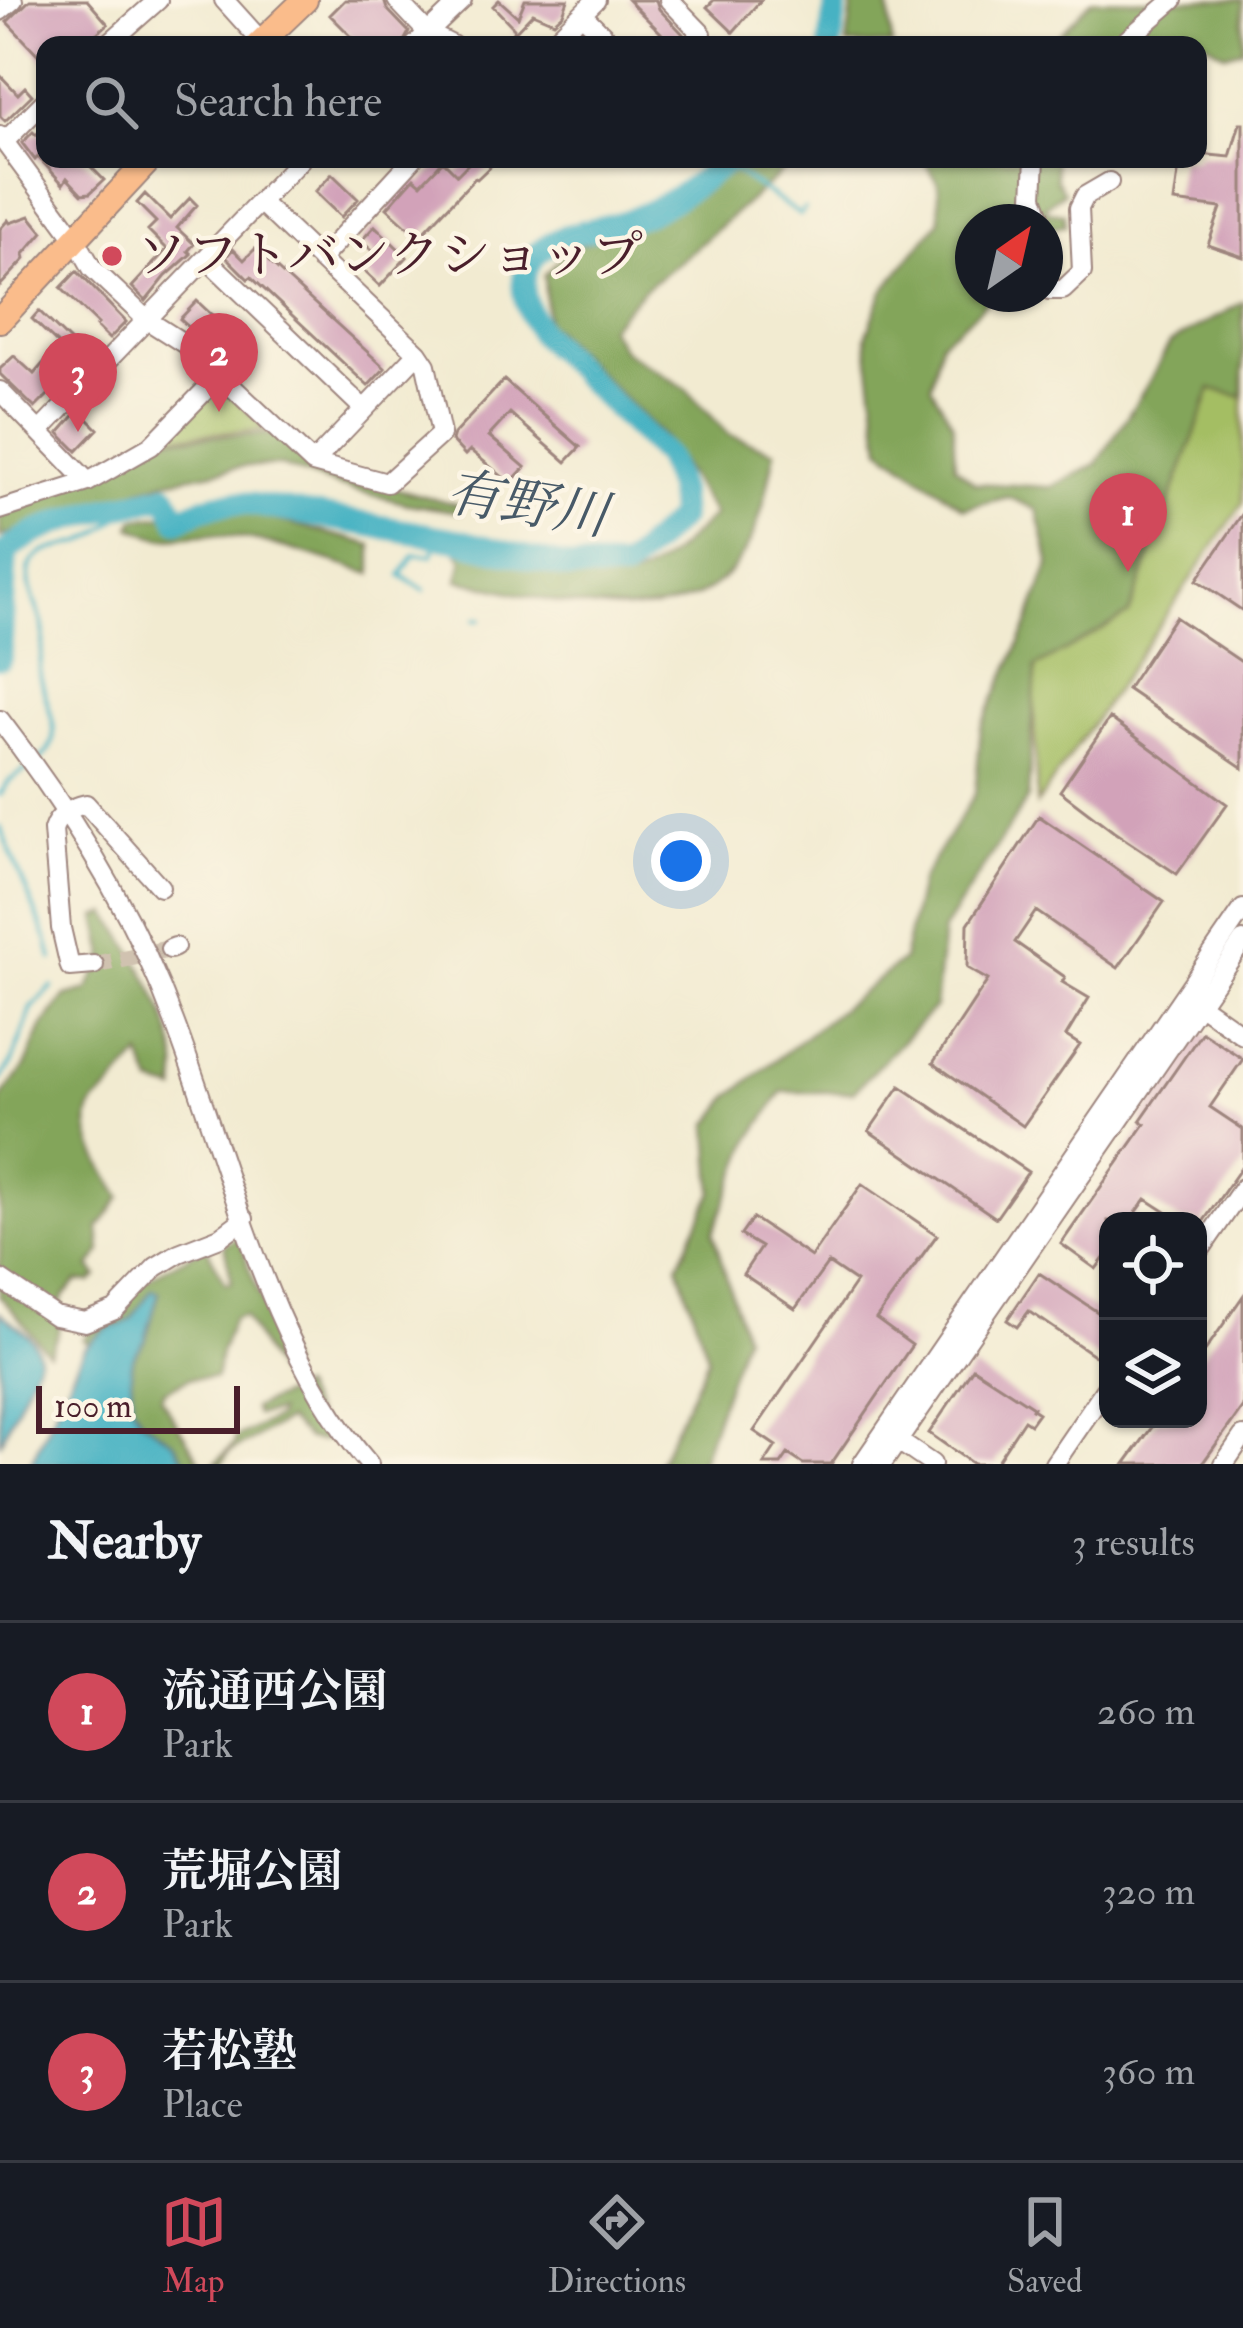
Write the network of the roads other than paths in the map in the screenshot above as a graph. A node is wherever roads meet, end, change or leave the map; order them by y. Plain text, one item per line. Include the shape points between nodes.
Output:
1 (14, 0) edge
2 (158, 0) edge
3 (224, 0) edge
4 (305, 0) edge
5 (397, 0) edge
6 (462, 0) edge
7 (669, 0) edge
8 (1173, 0) edge
9 (589, 7) edge
10 (0, 11) edge
11 (116, 36) edge
12 (254, 36) edge
13 (267, 36) edge
14 (420, 36) edge
15 (425, 36) edge
16 (559, 36) edge
17 (607, 36) edge
18 (700, 36) edge
19 (1131, 36) edge
20 (36, 109) edge
21 (3, 139) edge
22 (141, 168) edge
23 (292, 168) edge
24 (405, 168) edge
25 (1035, 168) edge
26 (1109, 182) dead end
27 (260, 202) junction
28 (1036, 204) edge
29 (75, 238) junction
30 (206, 258) junction
31 (320, 260) junction
32 (1063, 290) edge
33 (0, 320) edge
34 (147, 320) junction
35 (418, 353) junction
36 (221, 374) junction
37 (0, 391) edge
38 (364, 409) junction
39 (40, 431) junction
40 (314, 463) junction
41 (88, 482) junction
42 (0, 510) edge
43 (0, 720) edge
44 (66, 812) junction
45 (160, 887) dead end
46 (1243, 910) edge
47 (1243, 941) edge
48 (94, 965) dead end
49 (1192, 999) junction
50 (1243, 1035) edge
51 (1243, 1187) edge
52 (244, 1220) junction
53 (1207, 1240) edge
54 (0, 1279) edge
55 (1099, 1397) edge
56 (891, 1436) junction
57 (369, 1464) edge
58 (862, 1464) edge
59 (882, 1464) edge
60 (932, 1464) edge
61 (1054, 1464) edge

1 - 10 street
2 - 11 street
3 - 12 street
4 - 13 main road
5 - 14 street
6 - 15 street
7 - 18 street
8 - 19 street
9 - 16 street
9 - 17 street
20 - 21 street
21 - 29 street
22 - 29 main road
23 - 27 street
24 - 31 street
25 - 28 street
26 - 32 street via 1079,208 1082,272
27 - 30 street
27 - 31 street
29 - 33 main road
29 - 34 street via 92,268
30 - 34 street
30 - 38 street
31 - 35 street
34 - 36 street
34 - 39 street
35 - 38 street
35 - 40 street via 440,434 387,483
36 - 40 street
36 - 41 street via 151,446
37 - 39 street
38 - 40 street
39 - 41 street
41 - 42 street
43 - 44 street
44 - 45 street via 86,804
44 - 48 street via 53,830 61,928 70,967
44 - 52 street via 156,976
46 - 49 street
47 - 49 street
49 - 50 street
49 - 56 street
51 - 53 street
52 - 54 street via 155,1268 115,1310 85,1322 55,1316
52 - 57 street via 295,1347
55 - 61 street
56 - 58 street
56 - 59 street
56 - 60 street

